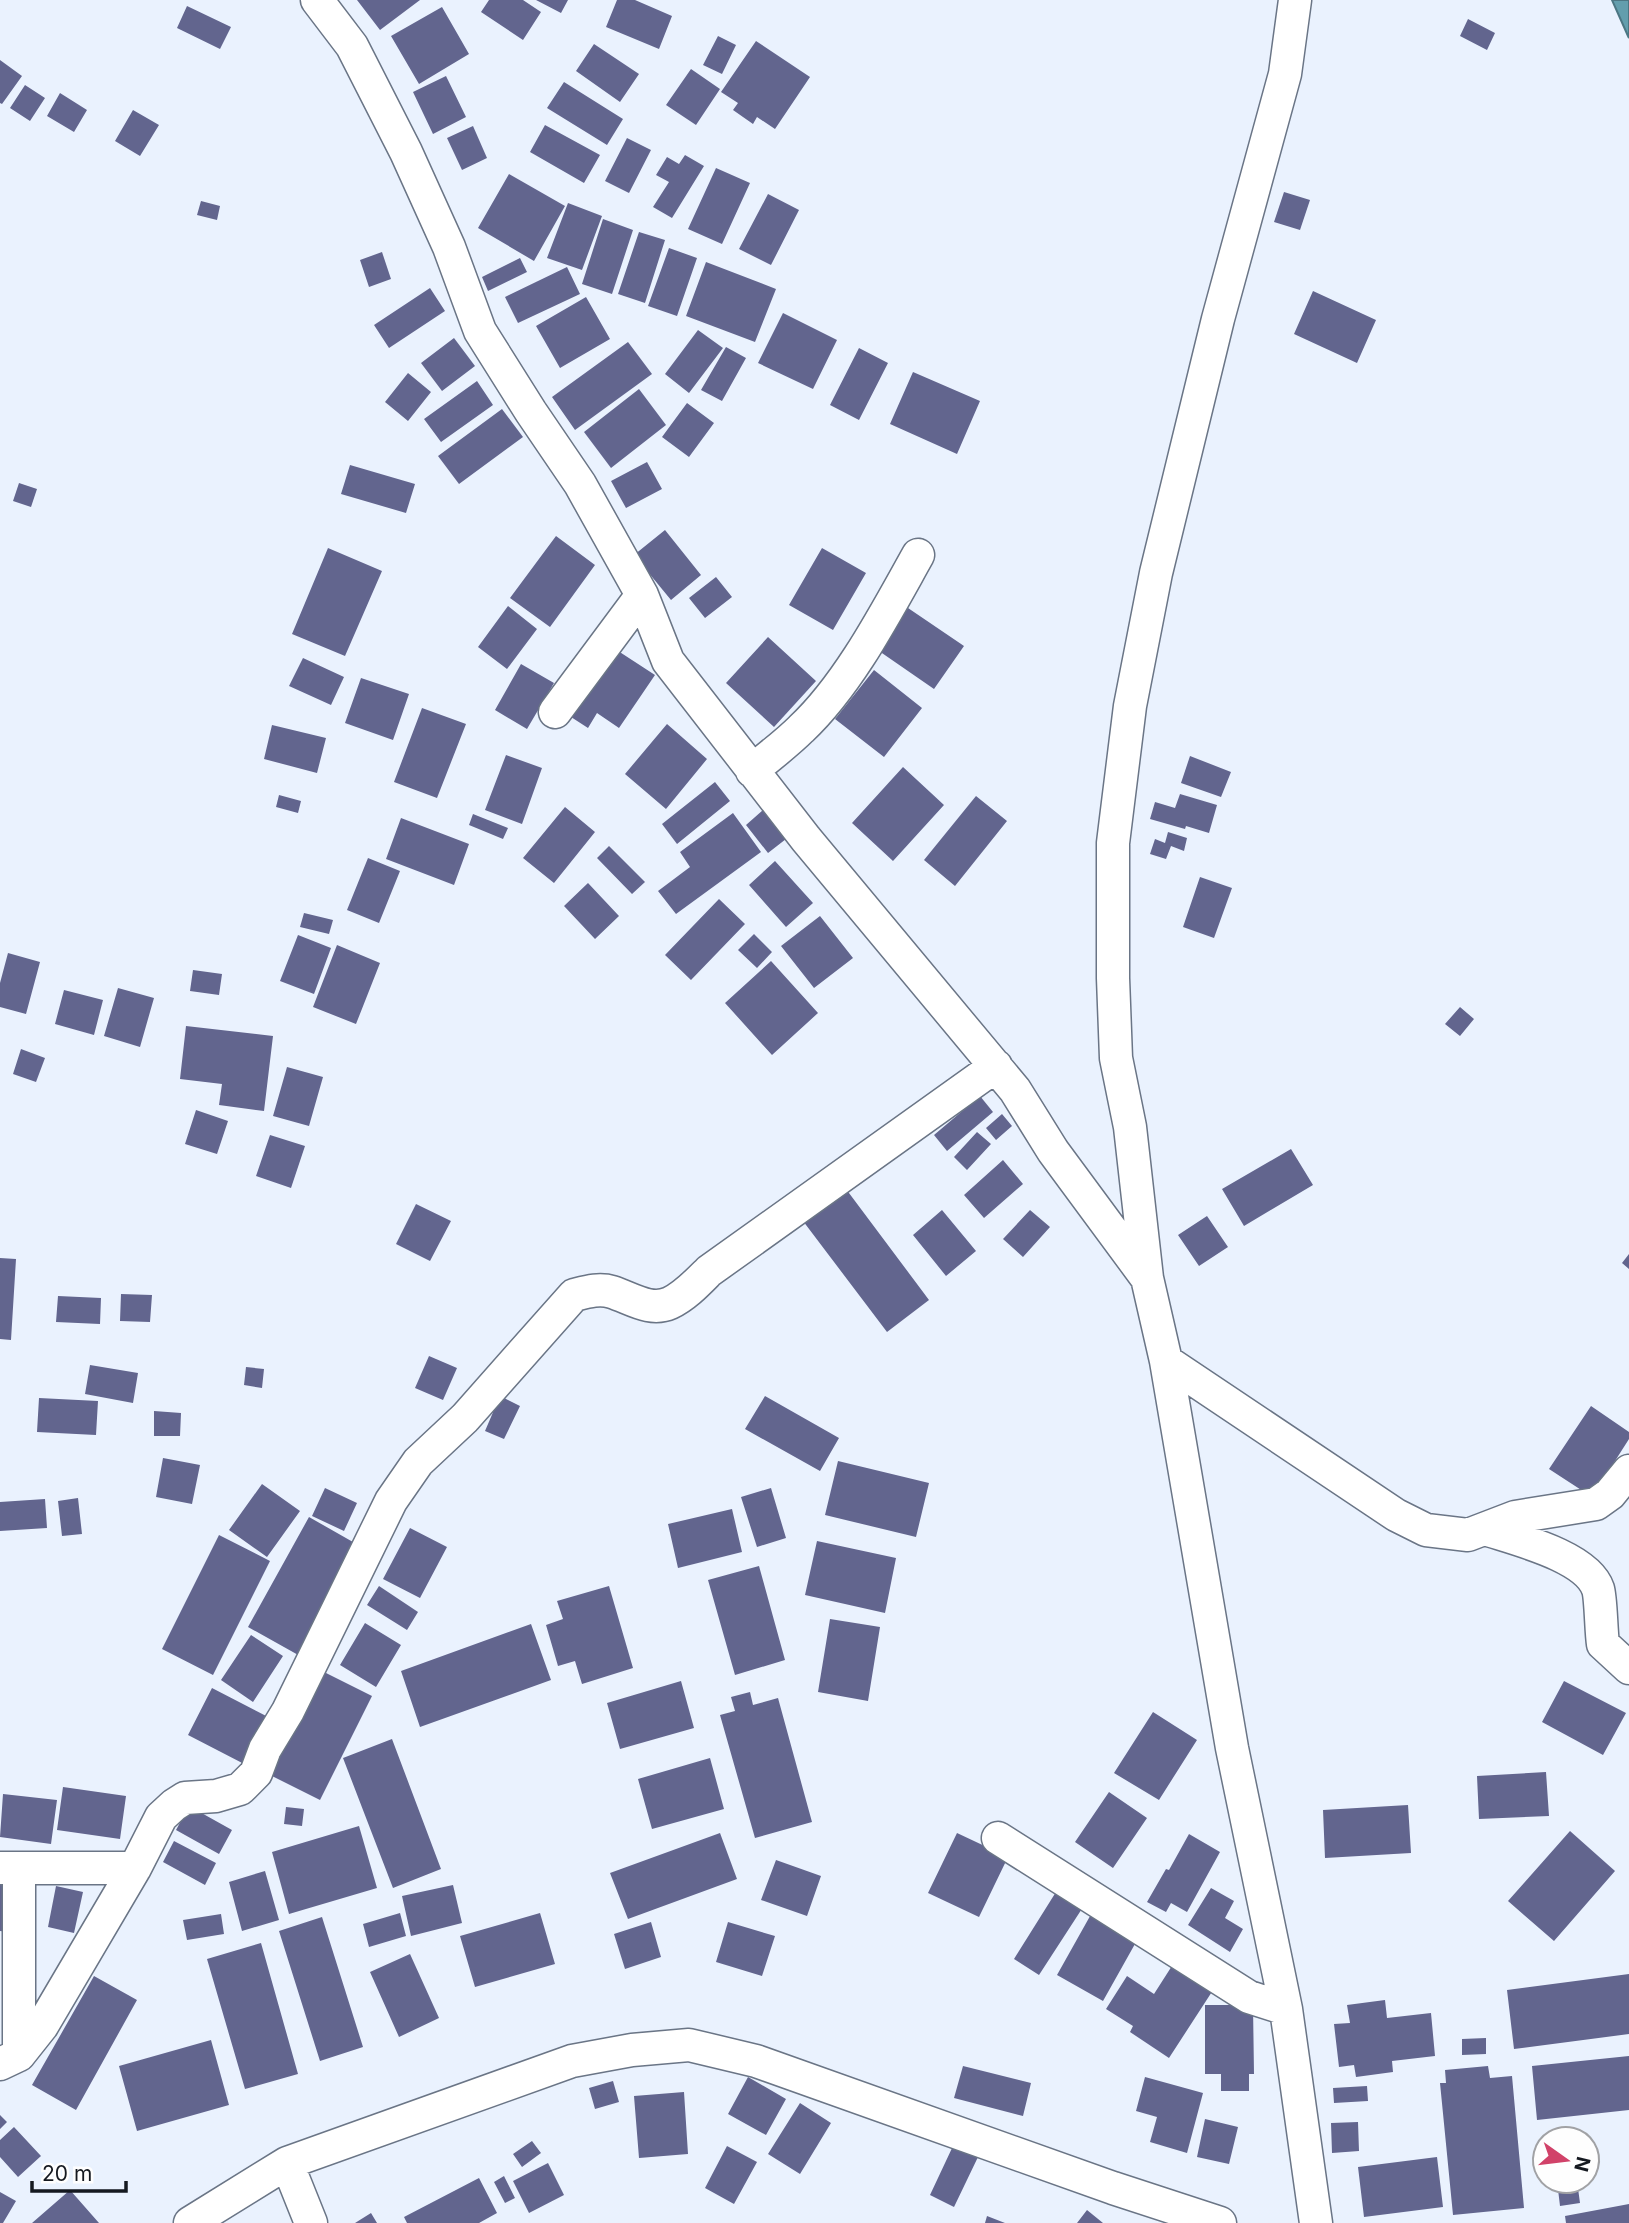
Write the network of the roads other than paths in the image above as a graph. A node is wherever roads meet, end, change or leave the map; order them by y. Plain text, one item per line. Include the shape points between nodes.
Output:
1 (317, 0) edge
2 (1294, 0) edge
3 (918, 555) dead end
4 (642, 595) junction
5 (555, 712) dead end
6 (751, 771) junction
7 (996, 1066) junction
8 (1147, 1278) junction
9 (1166, 1361) junction
10 (1629, 1471) edge
11 (1485, 1529) junction
12 (1629, 1668) edge
13 (998, 1838) dead end
14 (9, 1868) edge
15 (135, 1868) junction
16 (1286, 2008) junction
17 (9, 2060) edge
18 (287, 2163) junction
19 (190, 2223) edge
20 (310, 2223) edge
21 (1220, 2223) edge
22 (1317, 2223) edge

1 - 4 street via 352,46 406,152 481,331 580,484
2 - 8 street via 1285,74 1156,573 1130,706 1113,843 1116,1058 1130,1127
3 - 6 street via 844,679 803,728
4 - 5 street
4 - 6 street via 668,661
6 - 7 street
7 - 8 street
7 - 15 street via 670,1303 651,1306 593,1290 574,1296 465,1418 418,1462 391,1501 256,1773 240,1788 216,1796 185,1798 174,1805 161,1817
8 - 9 street
9 - 11 street via 1396,1515 1446,1534 1468,1535
9 - 16 street via 1232,1748
10 - 11 street via 1596,1504 1515,1517
11 - 12 street via 1537,1546 1586,1573 1598,1589 1603,1644
13 - 16 street via 1249,1997
14 - 15 street
14 - 17 street
15 - 17 street via 42,2026
16 - 22 street
18 - 19 street
18 - 20 street
18 - 21 street via 572,2061 689,2045 756,2061

